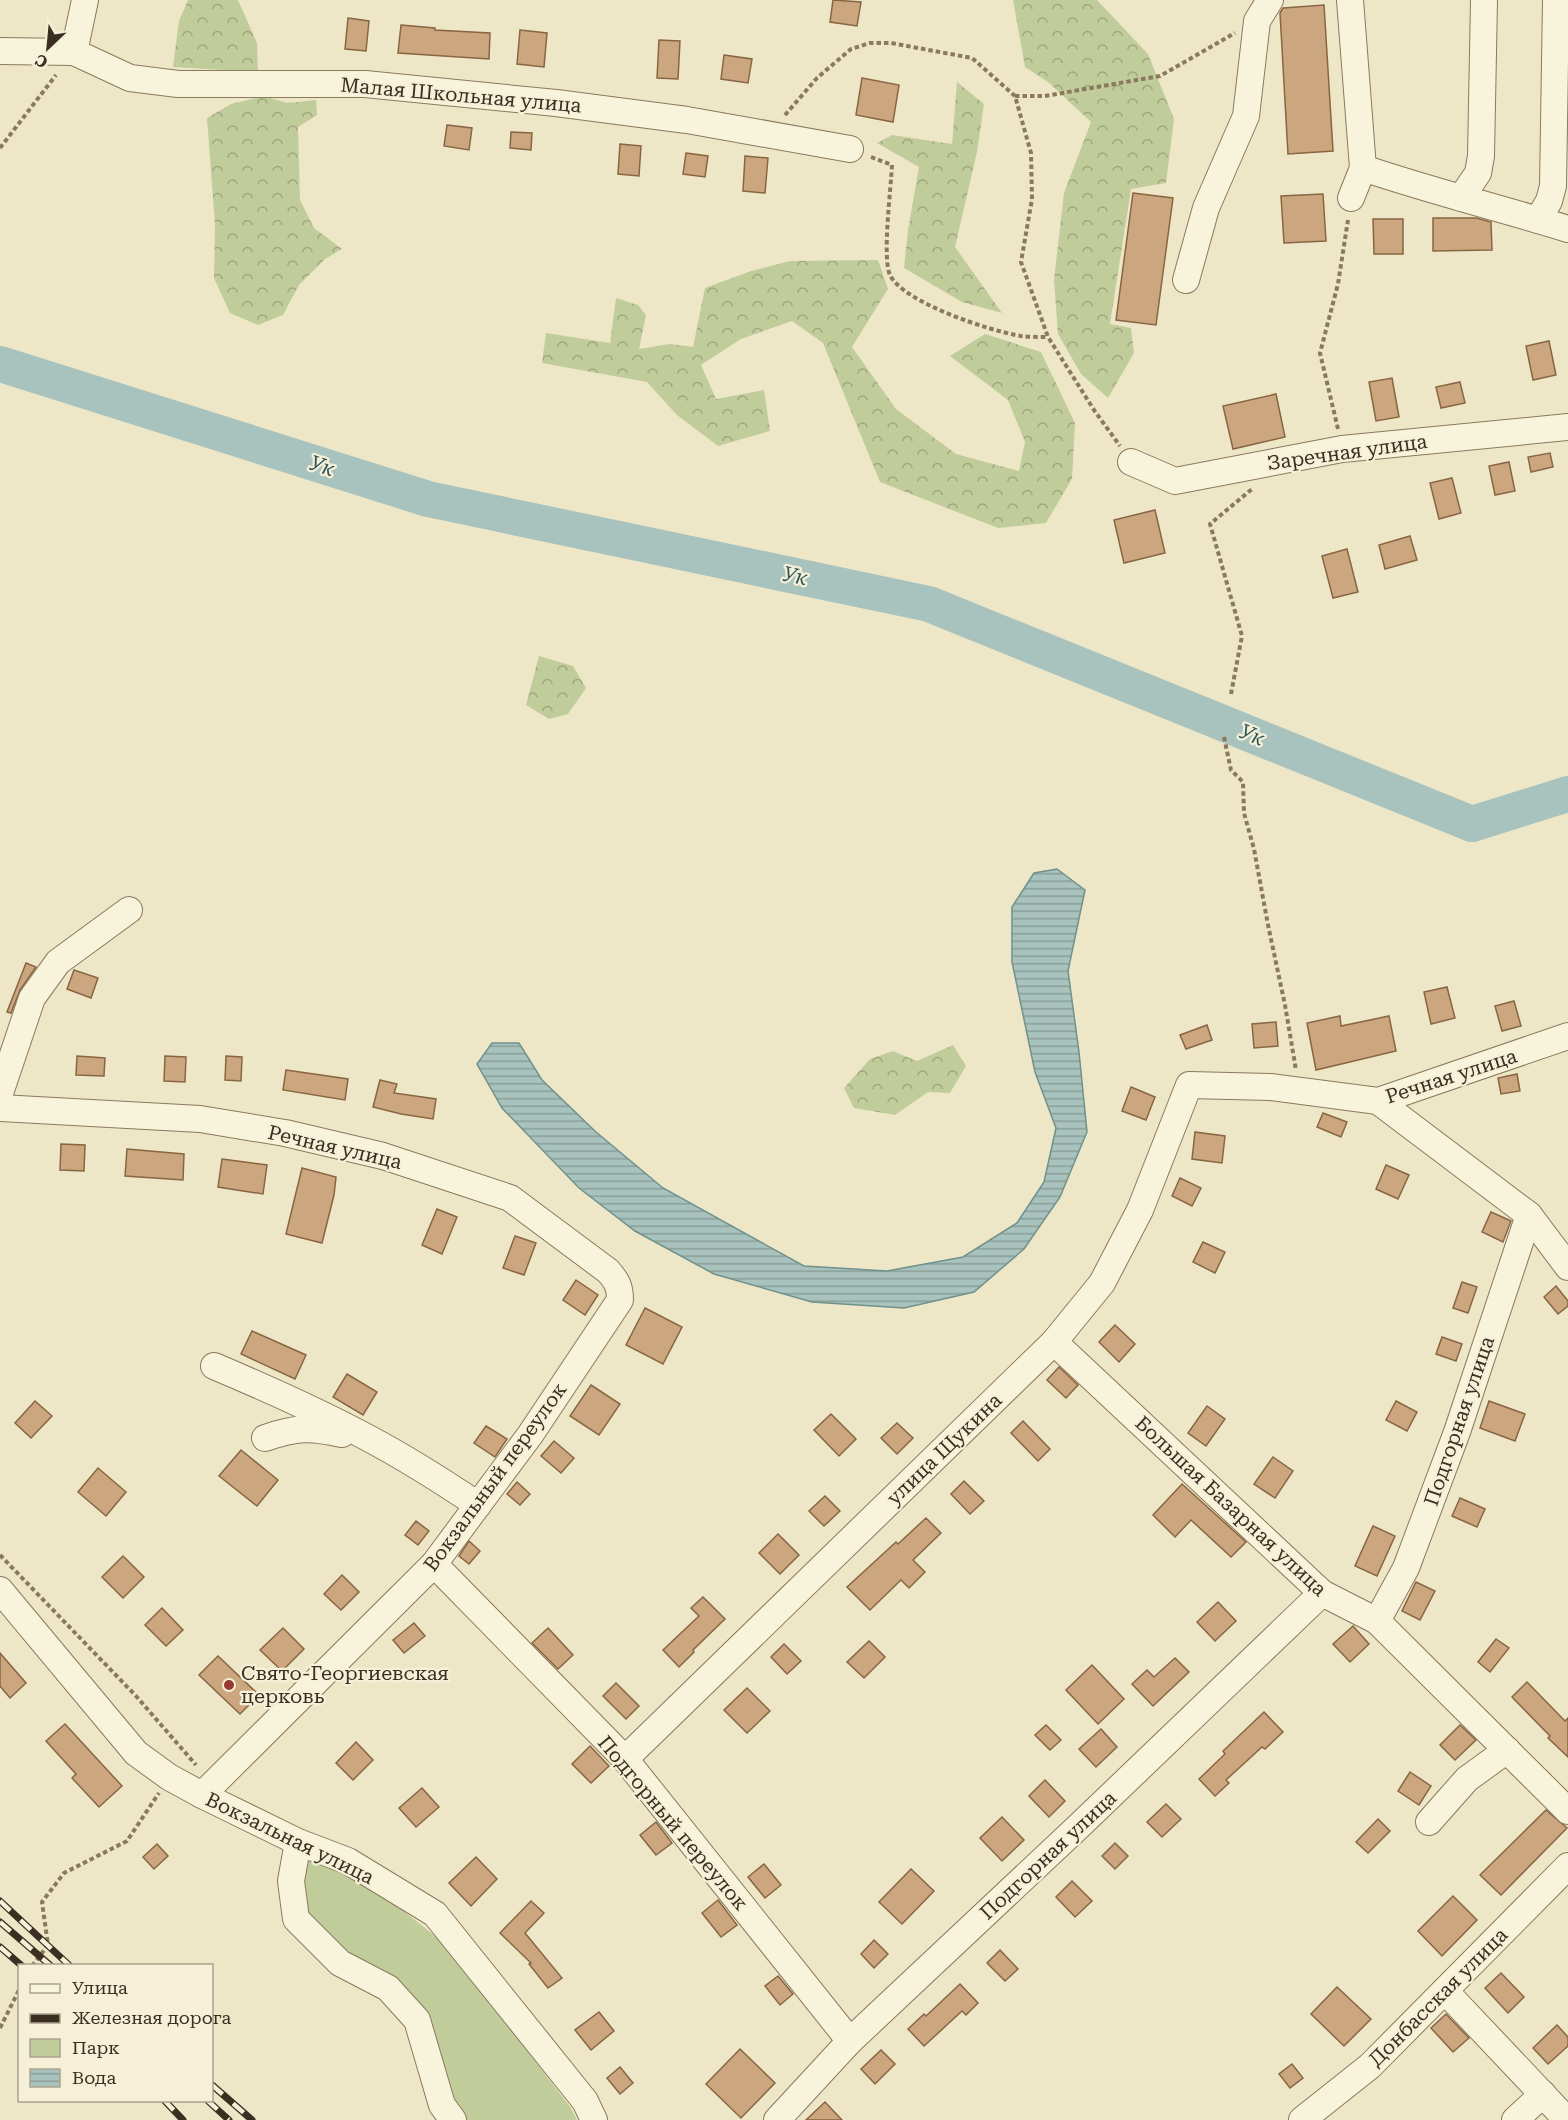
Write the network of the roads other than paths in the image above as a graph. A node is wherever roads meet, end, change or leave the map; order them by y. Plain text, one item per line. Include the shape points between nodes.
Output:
1 (85, 0) edge
2 (1350, 0) edge
3 (1484, 0) edge
4 (1556, 0) edge
5 (1263, 10) edge
6 (0, 51) edge
7 (74, 52) junction
8 (850, 148) road end
9 (1364, 168) junction
10 (1351, 198) road end
11 (1461, 198) junction
12 (1538, 220) junction
13 (1568, 229) edge
14 (1186, 280) dead end
15 (1568, 427) edge
16 (1131, 462) road end
17 (129, 910) dead end
18 (1568, 1036) edge
19 (1189, 1085) joint
20 (0, 1093) edge
21 (1378, 1101) junction
22 (0, 1108) edge
23 (1529, 1215) junction
24 (1568, 1267) edge
25 (620, 1300) joint
26 (1054, 1342) junction
27 (214, 1366) dead end
28 (265, 1438) dead end
29 (369, 1438) junction
30 (478, 1505) junction
31 (434, 1564) junction
32 (0, 1590) edge
33 (1322, 1593) junction
34 (1377, 1621) junction
35 (1507, 1750) junction
36 (625, 1759) junction
37 (202, 1795) junction
38 (1568, 1811) edge
39 (1429, 1822) dead end
40 (298, 1842) junction
41 (1568, 1866) edge
42 (1445, 1991) junction
43 (850, 2041) junction
44 (1543, 2094) junction
45 (453, 2120) edge
46 (594, 2120) edge
47 (777, 2120) edge
48 (1302, 2120) edge
49 (1515, 2120) edge
50 (1567, 2120) edge

1 - 7 street
2 - 9 street
3 - 11 street via 1481,156 1478,173
4 - 12 street via 1553,186
5 - 14 street via 1246,116 1206,208
6 - 7 street, Малая Школьная улица
7 - 8 street, Малая Школьная улица via 130,78 178,84 365,84 687,120
9 - 10 street
9 - 11 street
11 - 12 street
12 - 13 street
15 - 16 street, Заречная улица via 1342,448 1175,481
17 - 20 street via 58,962 32,998
18 - 21 street, Речная улица
19 - 21 street, Речная улица via 1270,1087
19 - 26 street, улица Щукина via 1140,1210 1102,1283
21 - 23 street
22 - 25 street, Речная улица via 200,1119 285,1133 383,1156 510,1198 609,1271 617,1281
23 - 24 street
23 - 34 street, Подгорная улица via 1457,1432 1406,1568
25 - 30 street, Вокзальный переулок
26 - 33 street, Большая Базарная улица
26 - 36 street, улица Щукина
27 - 29 street
28 - 29 street via 309,1428
29 - 30 street
30 - 31 street, Вокзальный переулок
31 - 36 street, Подгорный переулок
31 - 37 street, Вокзальный переулок
32 - 37 street, Вокзальная улица via 136,1753
33 - 34 street, Большая Базарная улица
33 - 43 street, Подгорная улица
34 - 35 street, Большая Базарная улица
35 - 38 street, Большая Базарная улица
35 - 39 street via 1467,1779
36 - 43 street, Подгорный переулок
37 - 40 street, Вокзальная улица
40 - 45 street via 291,1881 296,1919 340,1963 388,1988 417,2020 442,2105
40 - 46 street, Вокзальная улица via 348,1861 435,1914 585,2101
41 - 42 street, Донбасская улица
42 - 44 street
42 - 48 street, Донбасская улица via 1370,2066
43 - 47 street, Подгорная улица
44 - 49 street
44 - 50 street

